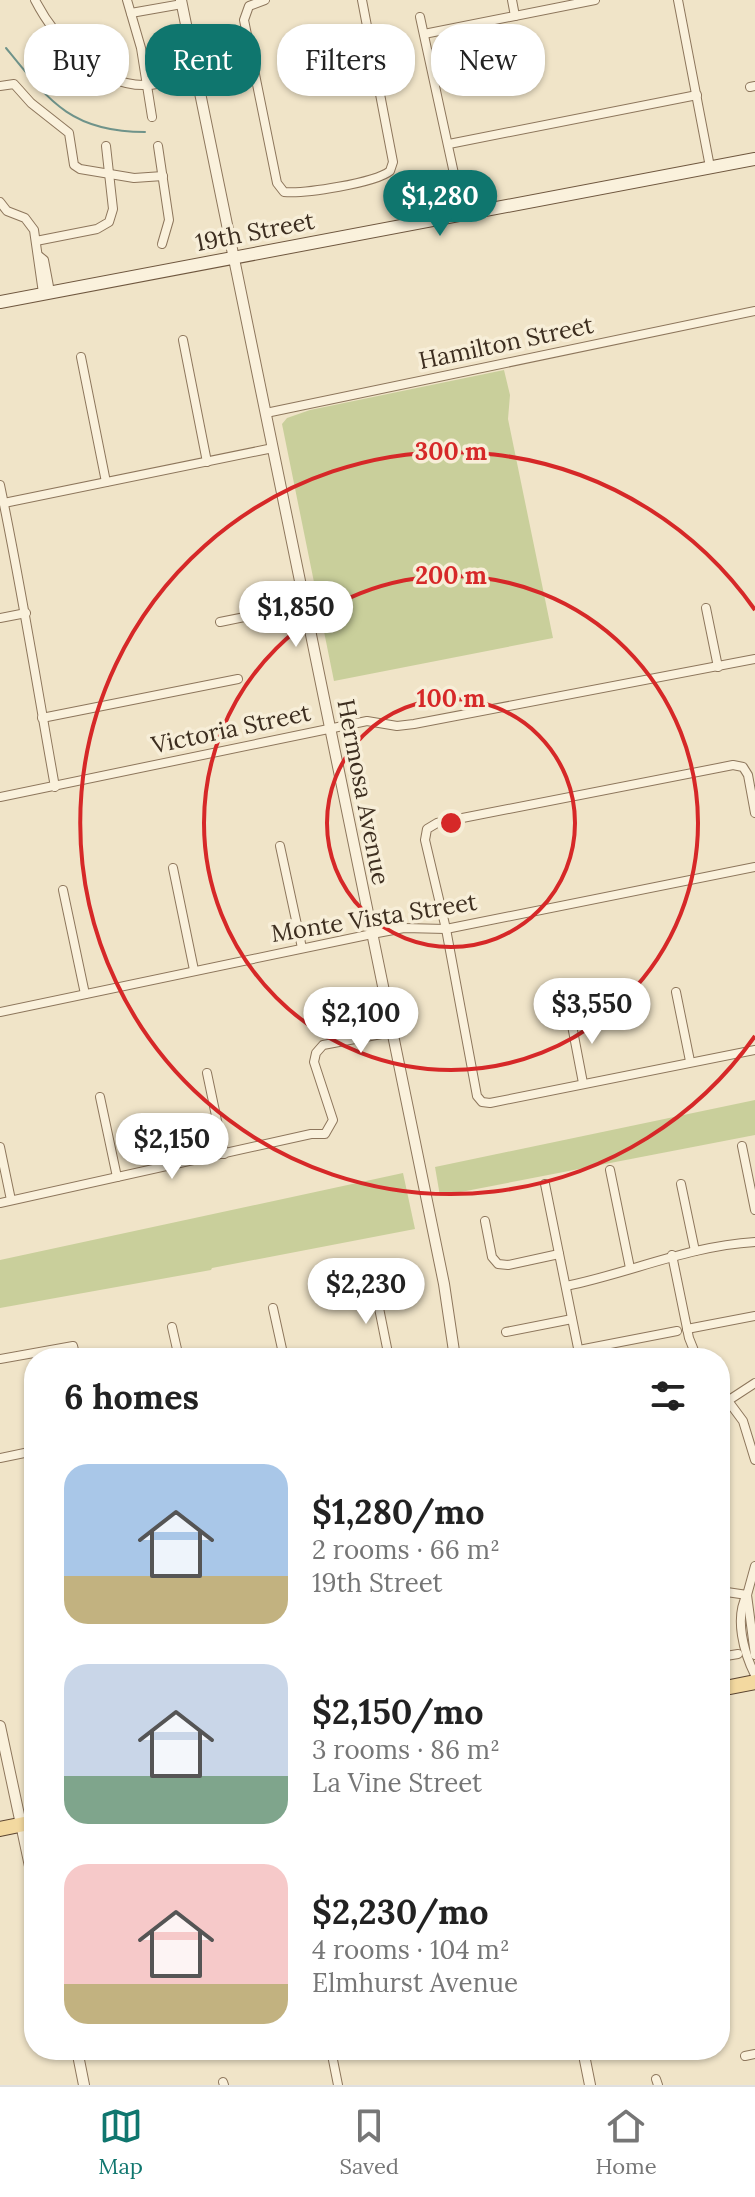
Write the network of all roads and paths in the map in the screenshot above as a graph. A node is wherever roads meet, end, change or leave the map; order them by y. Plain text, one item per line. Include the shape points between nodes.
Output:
1 (35, 0) edge
2 (127, 0) edge
3 (265, 0) edge
4 (362, 0) edge
5 (512, 0) edge
6 (595, 0) edge
7 (678, 0) edge
8 (181, 2) edge
9 (131, 13) junction
10 (515, 16) junction
11 (420, 17) dead end
12 (186, 24) edge
13 (245, 24) edge
14 (424, 34) junction
15 (145, 76) edge
16 (145, 85) edge
17 (0, 86) edge
18 (697, 95) junction
19 (149, 96) edge
20 (200, 96) edge
21 (260, 96) edge
22 (152, 117) dead end
23 (449, 144) junction
24 (106, 146) dead end
25 (158, 146) dead end
26 (755, 159) edge
27 (710, 167) junction
28 (110, 175) junction
29 (163, 176) junction
30 (0, 202) edge
31 (463, 215) junction
32 (36, 241) junction
33 (162, 244) dead end
34 (234, 258) junction
35 (47, 293) junction
36 (0, 302) edge
37 (755, 311) edge
38 (183, 340) dead end
39 (81, 357) dead end
40 (266, 413) junction
41 (273, 448) junction
42 (207, 462) junction
43 (106, 482) junction
44 (0, 485) edge
45 (4, 503) junction
46 (304, 605) junction
47 (706, 608) dead end
48 (26, 613) junction
49 (0, 618) edge
50 (220, 622) dead end
51 (755, 659) edge
52 (718, 667) junction
53 (238, 679) dead end
54 (42, 718) junction
55 (330, 728) junction
56 (55, 787) junction
57 (0, 797) edge
58 (755, 813) edge
59 (280, 846) dead end
60 (755, 867) edge
61 (173, 868) dead end
62 (63, 890) dead end
63 (446, 929) junction
64 (372, 934) junction
65 (302, 948) junction
66 (194, 970) junction
67 (676, 992) dead end
68 (85, 994) junction
69 (0, 1012) edge
70 (570, 1015) dead end
71 (392, 1032) junction
72 (755, 1050) edge
73 (690, 1061) junction
74 (207, 1073) dead end
75 (583, 1083) junction
76 (100, 1097) dead end
77 (742, 1146) dead end
78 (0, 1147) edge
79 (224, 1154) junction
80 (610, 1170) dead end
81 (117, 1177) junction
82 (545, 1184) dead end
83 (681, 1184) dead end
84 (11, 1200) junction
85 (0, 1203) edge
86 (755, 1210) edge
87 (485, 1221) dead end
88 (755, 1242) edge
89 (695, 1251) junction
90 (559, 1254) junction
91 (672, 1255) junction
92 (630, 1268) junction
93 (566, 1286) junction
94 (375, 1288) dead end
95 (273, 1308) dead end
96 (755, 1316) edge
97 (572, 1319) junction
98 (172, 1327) dead end
99 (687, 1329) junction
100 (677, 1331) dead end
101 (506, 1332) dead end
102 (177, 1348) edge
103 (282, 1348) edge
104 (387, 1348) edge
105 (454, 1348) edge
106 (578, 1348) edge
107 (605, 1348) edge
108 (694, 1348) edge
109 (24, 1355) edge
110 (0, 1359) edge
111 (755, 1383) edge
112 (730, 1399) edge
113 (730, 1402) edge
114 (24, 1453) edge
115 (0, 1458) edge
116 (755, 1460) edge
117 (755, 1568) edge
118 (730, 1592) edge
119 (747, 1595) junction
120 (738, 1654) dead end
121 (730, 1655) edge
122 (755, 1655) edge
123 (755, 1672) edge
124 (755, 1682) edge
125 (730, 1687) edge
126 (0, 1726) edge
127 (24, 1813) edge
128 (24, 1825) edge
129 (0, 1829) edge
130 (755, 2054) edge
131 (745, 2056) dead end
132 (79, 2060) edge
133 (333, 2060) edge
134 (585, 2060) edge
135 (84, 2085) edge
136 (338, 2085) edge
137 (590, 2085) edge

1 - 16 street via 53,28 93,68 126,83
2 - 9 street
3 - 13 street via 249,6
4 - 21 street via 393,162 390,171 375,179 284,192 277,183
5 - 10 street
6 - 10 street
7 - 18 street
8 - 9 street
8 - 12 street, Hermosa Avenue
9 - 15 street
10 - 14 street
11 - 14 street
14 - 23 street
17 - 28 street via 14,84 69,133 74,165
18 - 23 street
18 - 27 street
19 - 22 street
20 - 34 street, Hermosa Avenue
23 - 31 street
24 - 28 street
25 - 29 street
26 - 27 main road, 19th Street
27 - 31 main road, 19th Street
28 - 29 street
28 - 32 street via 109,222
29 - 33 street via 169,220
30 - 32 street via 31,223
31 - 34 main road, 19th Street
32 - 35 street
34 - 35 main road, 19th Street
34 - 40 street, Hermosa Avenue
35 - 36 main road, 19th Street
37 - 40 street, Hamilton Street
38 - 42 street
39 - 43 street
40 - 41 street, Hermosa Avenue
41 - 42 street
41 - 46 street, Hermosa Avenue
42 - 43 street
43 - 45 street
44 - 45 street
45 - 48 street
46 - 50 street
46 - 55 street, Hermosa Avenue
47 - 52 street
48 - 49 street
48 - 54 street
51 - 52 street, Victoria Street
52 - 55 street, Victoria Street via 414,724 367,721
53 - 54 street
54 - 56 street
55 - 56 street, Victoria Street
55 - 64 street, Hermosa Avenue
56 - 57 street, Victoria Street
58 - 63 street via 748,775 733,765 437,823 427,829 425,840
59 - 65 street
60 - 63 street, Monte Vista Street
61 - 66 street
62 - 68 street
63 - 64 street, Monte Vista Street
63 - 75 street via 482,1102
64 - 65 street, Monte Vista Street
64 - 71 street, Hermosa Avenue
65 - 66 street, Monte Vista Street
66 - 68 street, Monte Vista Street
67 - 73 street
68 - 69 street, Monte Vista Street
70 - 75 street
71 - 79 street via 323,1045 316,1053 314,1062 333,1120 325,1134
71 - 105 street, Hermosa Avenue
72 - 73 street
73 - 75 street
74 - 79 street
76 - 81 street
77 - 86 street
78 - 84 street
79 - 81 street
80 - 92 street
81 - 84 street
82 - 90 street
83 - 89 street
84 - 85 street
87 - 90 street via 498,1264
88 - 89 street
89 - 91 street
90 - 93 street
91 - 92 street
91 - 99 street
92 - 93 street
93 - 97 street
94 - 104 street
95 - 103 street
96 - 99 street
97 - 101 street
97 - 106 street
98 - 102 street
99 - 108 street
100 - 107 street
109 - 110 street
111 - 112 street
113 - 116 street via 743,1421
114 - 115 street
117 - 119 street
118 - 119 street
119 - 122 street
119 - 123 street via 741,1606 742,1625 748,1663
120 - 121 street
124 - 125 main road
126 - 127 street
128 - 129 main road
130 - 131 street
132 - 135 street
133 - 136 street
134 - 137 street

